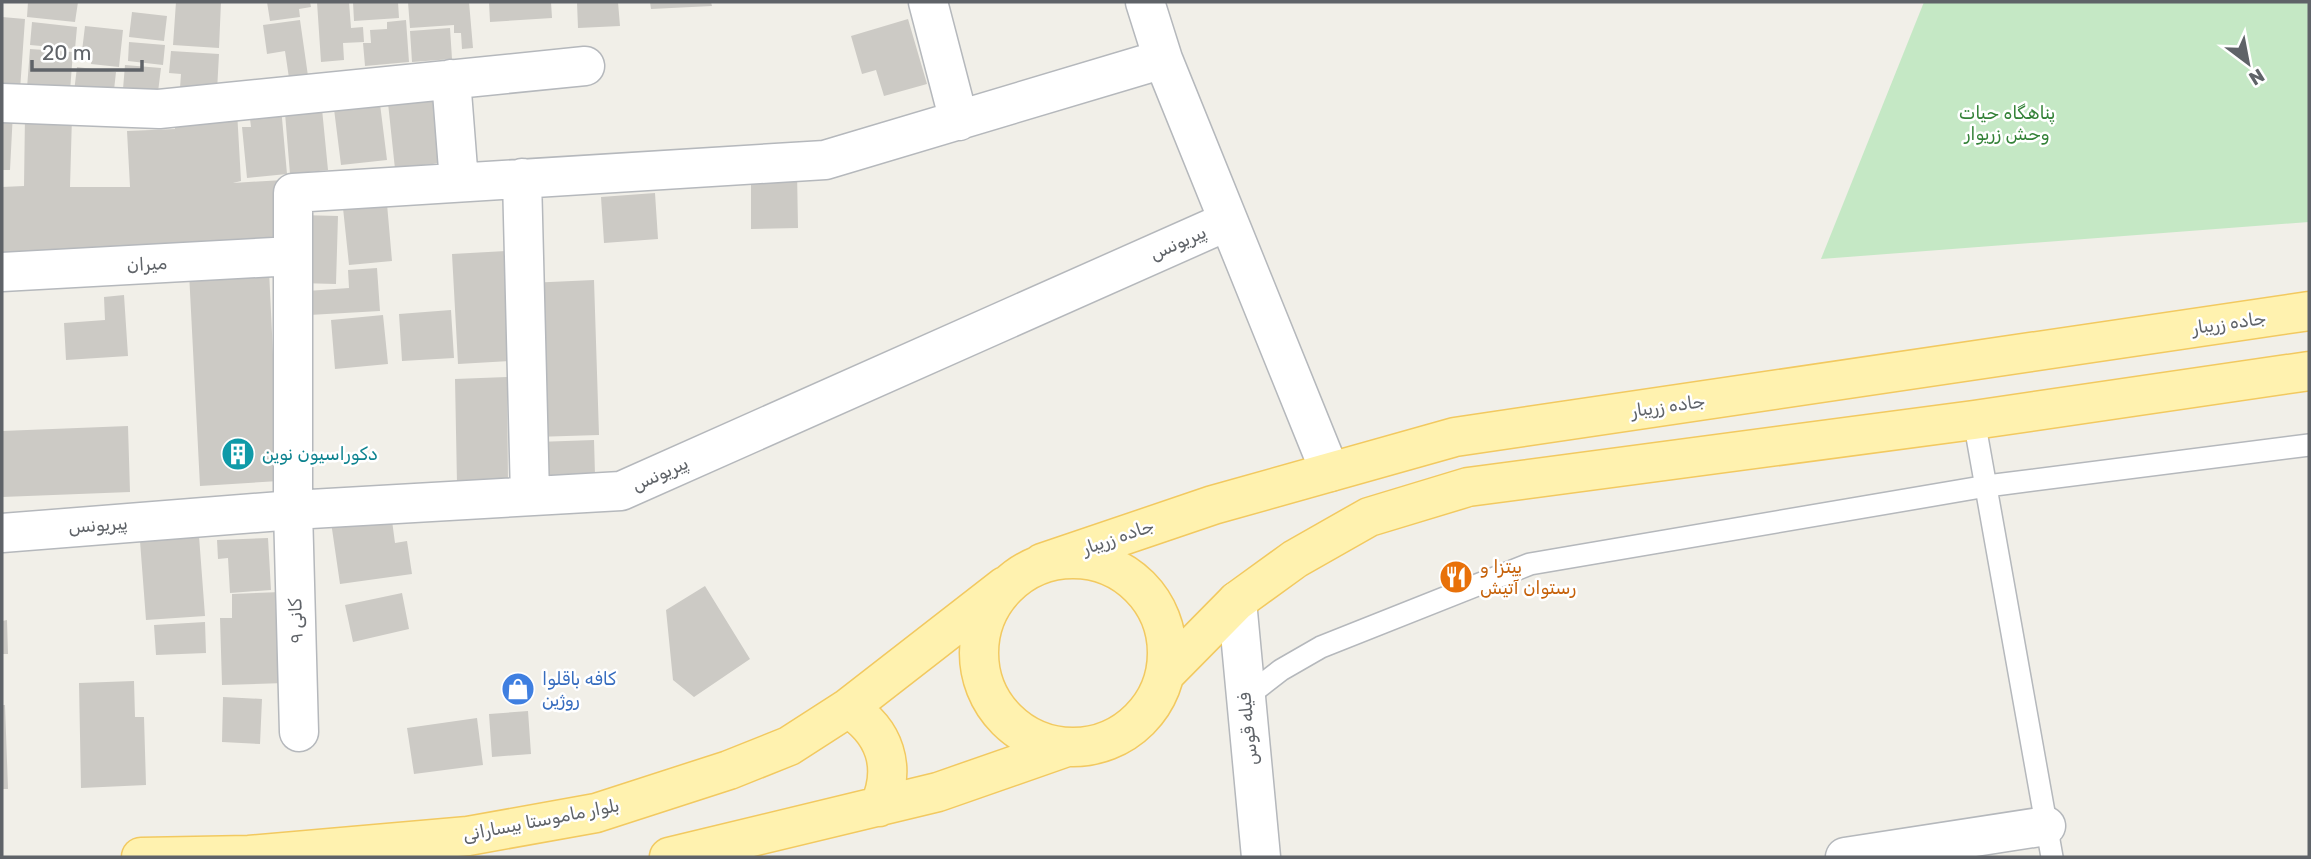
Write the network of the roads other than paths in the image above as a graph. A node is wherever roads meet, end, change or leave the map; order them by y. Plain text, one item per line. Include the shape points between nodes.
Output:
1 (928, 2) edge
2 (1144, 2) edge
3 (1163, 59) junction
4 (585, 66) dead end
5 (451, 79) junction
6 (2, 103) edge
7 (959, 121) junction
8 (522, 178) junction
9 (459, 182) junction
10 (1228, 221) junction
11 (293, 256) junction
12 (2, 272) edge
13 (2309, 311) edge
14 (2309, 371) edge
15 (1974, 420) junction
16 (2309, 445) edge
17 (1330, 472) junction
18 (1987, 486) junction
19 (530, 496) junction
20 (293, 510) junction
21 (2, 533) edge
22 (1042, 563) junction
23 (1005, 586) junction
24 (1237, 601) junction
25 (1165, 674) junction
26 (1245, 698) junction
27 (848, 708) junction
28 (299, 732) dead end
29 (1067, 747) junction
30 (878, 807) junction
31 (2049, 842) edge
32 (141, 857) edge
33 (669, 857) edge
34 (1261, 857) edge
35 (1845, 857) edge

1 - 7 street
2 - 3 street
3 - 7 street
3 - 10 street
4 - 5 street
5 - 6 street via 159,109
5 - 9 street
7 - 8 street via 825,160
8 - 9 street
8 - 19 street
9 - 11 street, کانی ۹ via 293,193
10 - 17 street
10 - 19 street, پیریونس via 621,491
11 - 12 street, میران
11 - 20 street, کانی ۹
13 - 17 main road, جاده زریبار via 1455,437
14 - 15 main road
15 - 18 lane
15 - 24 main road via 1468,487 1369,517 1295,559
16 - 18 lane
17 - 22 main road, جاده زریبار via 1213,505
18 - 26 lane via 1530,564 1321,647
18 - 31 lane
19 - 20 street, پیریونس
20 - 21 street, پیریونس
20 - 28 street, کانی ۹
22 - 23 main road
22 - 25 main road via 1068,558 1095,561 1123,573 1147,594 1166,638
23 - 27 main road, بلوار ماموستا بیسارانی
23 - 29 main road via 981,628 978,663 988,696 1007,722 1039,741
24 - 25 main road
24 - 26 street, فیله قوس
25 - 29 main road via 1145,713 1120,734 1100,743
26 - 34 street, فیله قوس
27 - 30 main road via 874,728 887,758 886,791
27 - 32 main road, بلوار ماموستا بیسارانی via 789,746 596,813 468,836 249,855
29 - 30 main road via 938,792
30 - 33 main road
31 - 35 street

